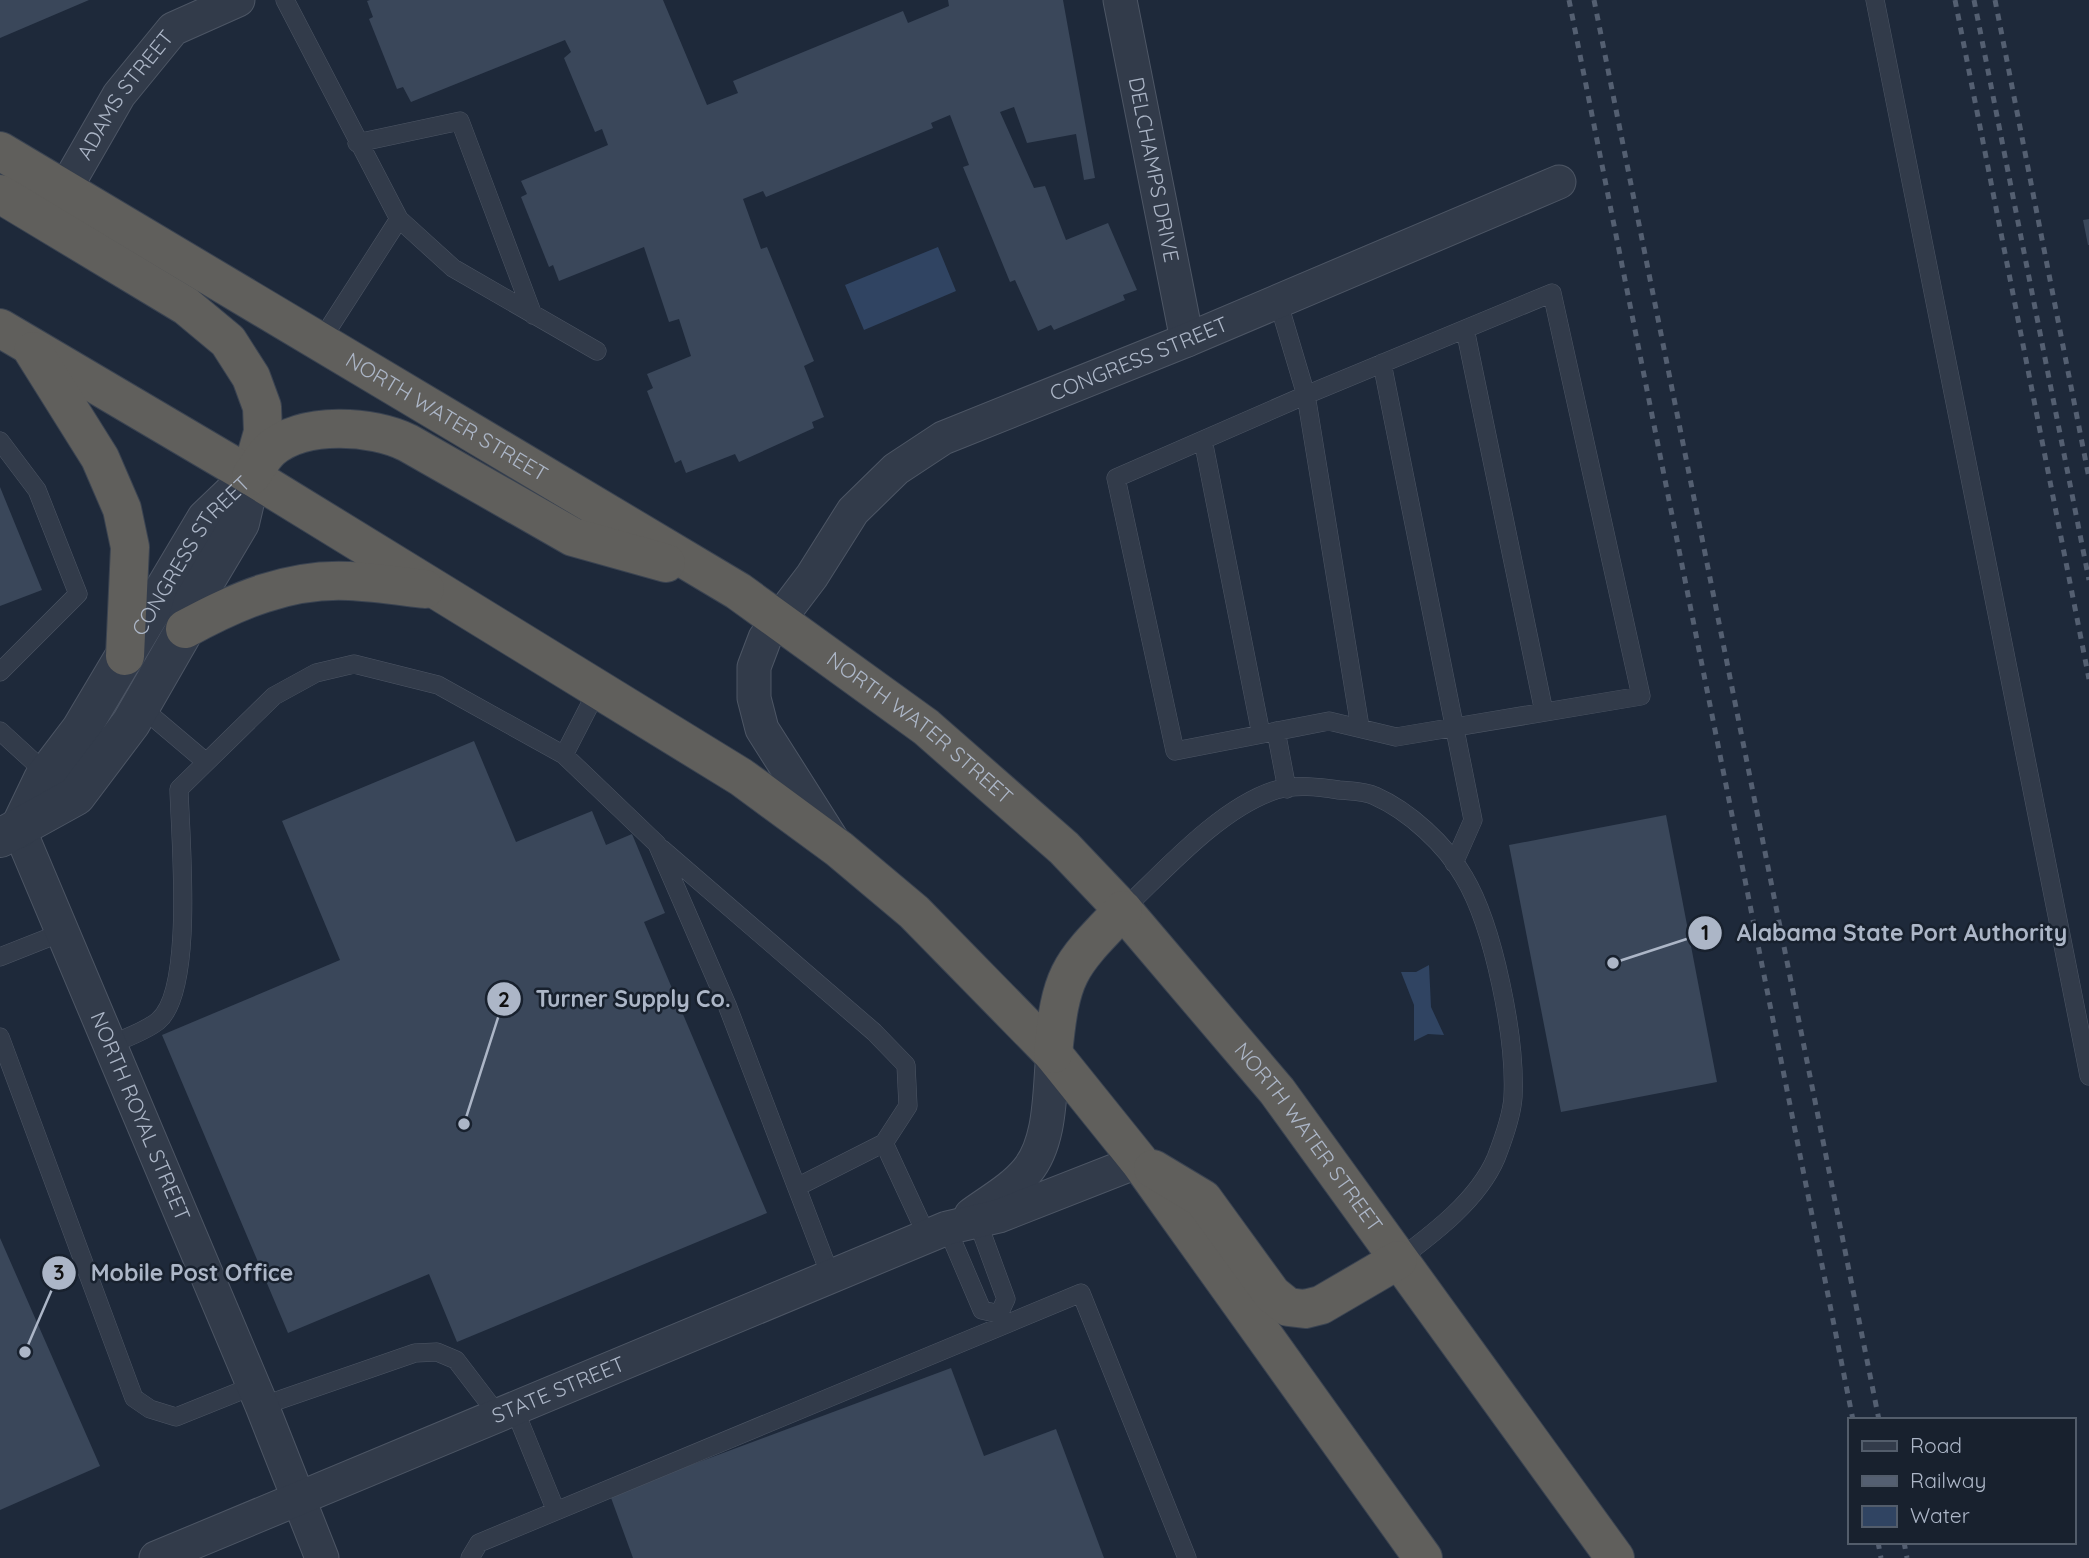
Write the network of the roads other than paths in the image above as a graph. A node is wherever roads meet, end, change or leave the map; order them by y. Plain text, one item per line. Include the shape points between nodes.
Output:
1 (237, 0) edge
2 (285, 0) edge
3 (1119, 0) edge
4 (1875, 0) edge
5 (357, 143) junction
6 (0, 151) edge
7 (1559, 182) dead end
8 (65, 190) junction
9 (0, 194) edge
10 (399, 219) junction
11 (1278, 301) junction
12 (533, 315) junction
13 (1465, 329) junction
14 (8, 335) edge
15 (1188, 340) junction
16 (320, 342) junction
17 (597, 351) dead end
18 (1382, 363) junction
19 (1306, 395) junction
20 (0, 440) edge
21 (1203, 440) junction
22 (251, 476) junction
23 (716, 578) junction
24 (436, 590) junction
25 (780, 618) junction
26 (185, 629) junction
27 (125, 656) junction
28 (0, 672) edge
29 (599, 687) junction
30 (141, 707) junction
31 (1544, 712) junction
32 (1360, 727) junction
33 (1455, 727) junction
34 (0, 731) edge
35 (1268, 733) junction
36 (564, 755) junction
37 (206, 762) junction
38 (47, 774) junction
39 (1287, 789) junction
40 (10, 834) edge
41 (657, 844) junction
42 (839, 849) junction
43 (1454, 863) junction
44 (1124, 910) junction
45 (63, 932) junction
46 (0, 957) edge
47 (0, 1037) edge
48 (110, 1045) junction
49 (1053, 1054) junction
50 (2089, 1076) edge
51 (884, 1143) junction
52 (1139, 1161) junction
53 (797, 1187) junction
54 (953, 1227) junction
55 (1398, 1260) junction
56 (831, 1277) junction
57 (1001, 1320) junction
58 (257, 1396) junction
59 (506, 1412) junction
60 (300, 1497) junction
61 (556, 1511) junction
62 (1412, 1550) edge
63 (176, 1554) edge
64 (322, 1558) edge
65 (470, 1558) edge
66 (1187, 1558) edge
67 (1615, 1558) edge

1 - 8 street, ADAMS STREET via 173,29 119,95
2 - 5 lane
3 - 15 street, DELCHAMPS DRIVE
4 - 50 lane
5 - 10 lane
5 - 12 lane via 460,121
6 - 8 highway, NORTH WATER STREET
7 - 11 street, CONGRESS STREET
8 - 16 highway, NORTH WATER STREET
9 - 22 highway via 186,306 228,341 251,376 262,407 263,432
10 - 12 lane via 453,268
10 - 16 lane
11 - 15 street, CONGRESS STREET
11 - 19 lane
12 - 17 lane
13 - 18 lane
13 - 31 lane
13 - 31 lane via 1552,293 1641,696
14 - 22 highway
14 - 27 highway via 89,438 122,509 130,547
15 - 25 street, CONGRESS STREET via 943,438 896,469 853,511
16 - 23 highway, NORTH WATER STREET
18 - 19 lane
18 - 33 lane
19 - 21 lane
19 - 32 lane
20 - 28 lane via 37,490 78,594
21 - 35 lane
21 - 35 lane via 1116,478 1175,751
22 - 23 highway via 271,449 293,438 327,430 379,432 408,443 573,537
22 - 24 highway
22 - 26 street, CONGRESS STREET via 240,523 193,602
22 - 27 street, CONGRESS STREET via 206,519
23 - 25 highway, NORTH WATER STREET
24 - 26 highway via 348,580 290,585 230,604
24 - 29 highway
25 - 42 street, CONGRESS STREET via 756,656 751,682 757,713 772,747
25 - 44 highway, NORTH WATER STREET via 926,727 1064,848
26 - 30 street, CONGRESS STREET
27 - 38 street, CONGRESS STREET via 81,729
29 - 36 lane
29 - 42 highway via 741,777
30 - 37 lane
30 - 40 street, CONGRESS STREET via 76,796
31 - 33 lane
32 - 33 lane via 1396,737
32 - 35 lane via 1329,721
33 - 43 lane via 1473,820
34 - 38 lane
35 - 39 lane
36 - 37 lane via 438,685 354,664 316,673 274,696
36 - 41 lane
37 - 48 lane via 179,789 182,955 174,995 159,1021
38 - 40 street, CONGRESS STREET
39 - 43 lane via 1312,786 1374,795 1407,816
39 - 44 lane via 1277,789 1231,813
40 - 45 street, NORTH ROYAL STREET
41 - 51 lane via 906,1065 908,1106
41 - 53 lane via 727,1005
42 - 49 highway via 914,912
43 - 55 lane via 1481,915 1509,1021 1513,1099 1496,1159 1474,1191 1436,1231
44 - 49 highway via 1069,969 1060,992
44 - 55 highway, NORTH WATER STREET via 1277,1091
45 - 46 lane
45 - 48 street, NORTH ROYAL STREET
47 - 58 lane via 134,1398 176,1417
48 - 58 street, NORTH ROYAL STREET
49 - 52 highway
49 - 54 street, STATE STREET via 1042,1142 1029,1168
51 - 53 lane
51 - 54 lane
52 - 54 street, STATE STREET via 999,1216
52 - 55 highway via 1203,1199 1272,1294 1288,1307 1321,1305
52 - 62 highway
53 - 56 lane
54 - 56 street, STATE STREET
54 - 57 lane via 982,1310
54 - 57 lane via 1006,1299
55 - 67 highway, NORTH WATER STREET
56 - 59 street, STATE STREET
57 - 61 lane
57 - 66 lane via 1081,1293
58 - 59 lane via 415,1353 437,1352 456,1360
58 - 60 street, NORTH ROYAL STREET
59 - 60 street, STATE STREET
59 - 61 lane
60 - 63 street, STATE STREET
60 - 64 street, NORTH ROYAL STREET
61 - 65 lane via 479,1543

